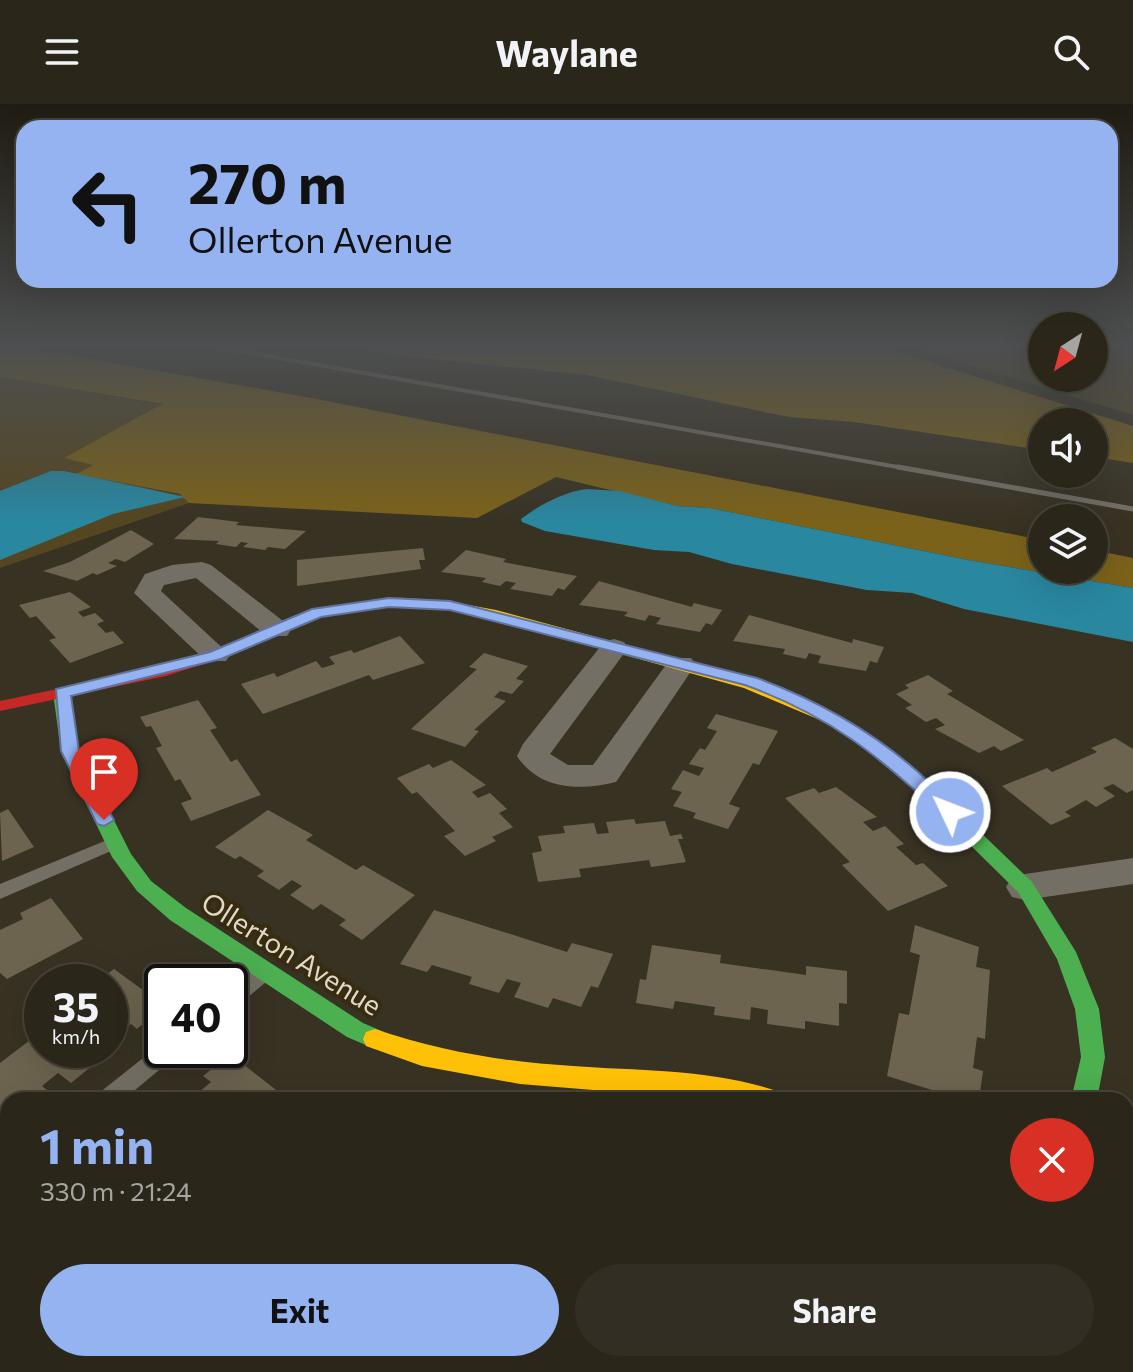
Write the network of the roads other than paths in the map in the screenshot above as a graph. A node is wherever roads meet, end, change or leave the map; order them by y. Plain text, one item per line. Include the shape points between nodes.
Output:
1 (277, 630) junction
2 (614, 648) junction
3 (216, 655) junction
4 (681, 664) junction
5 (62, 693) junction
6 (0, 706) edge
7 (115, 842) junction
8 (1133, 871) edge
9 (1025, 887) junction
10 (0, 892) edge
11 (265, 971) junction
12 (248, 985) edge
13 (146, 1068) edge
14 (117, 1092) edge
15 (740, 1092) edge
16 (1086, 1092) edge

1 - 2 street via 348,606 419,602
1 - 3 street
1 - 3 street via 202,570 154,580 147,593
2 - 4 street
2 - 4 street via 539,744 533,756 545,768 570,779 604,774
3 - 5 street
4 - 9 street via 787,695 858,733 889,755
5 - 6 street
5 - 7 street, Ollerton Avenue via 70,751
7 - 10 lane
7 - 11 street, Ollerton Avenue via 144,886
8 - 9 street
9 - 16 street via 1068,958 1087,1009 1093,1057
11 - 12 lane
11 - 15 street, Ollerton Avenue via 355,1030 492,1078
13 - 14 lane

